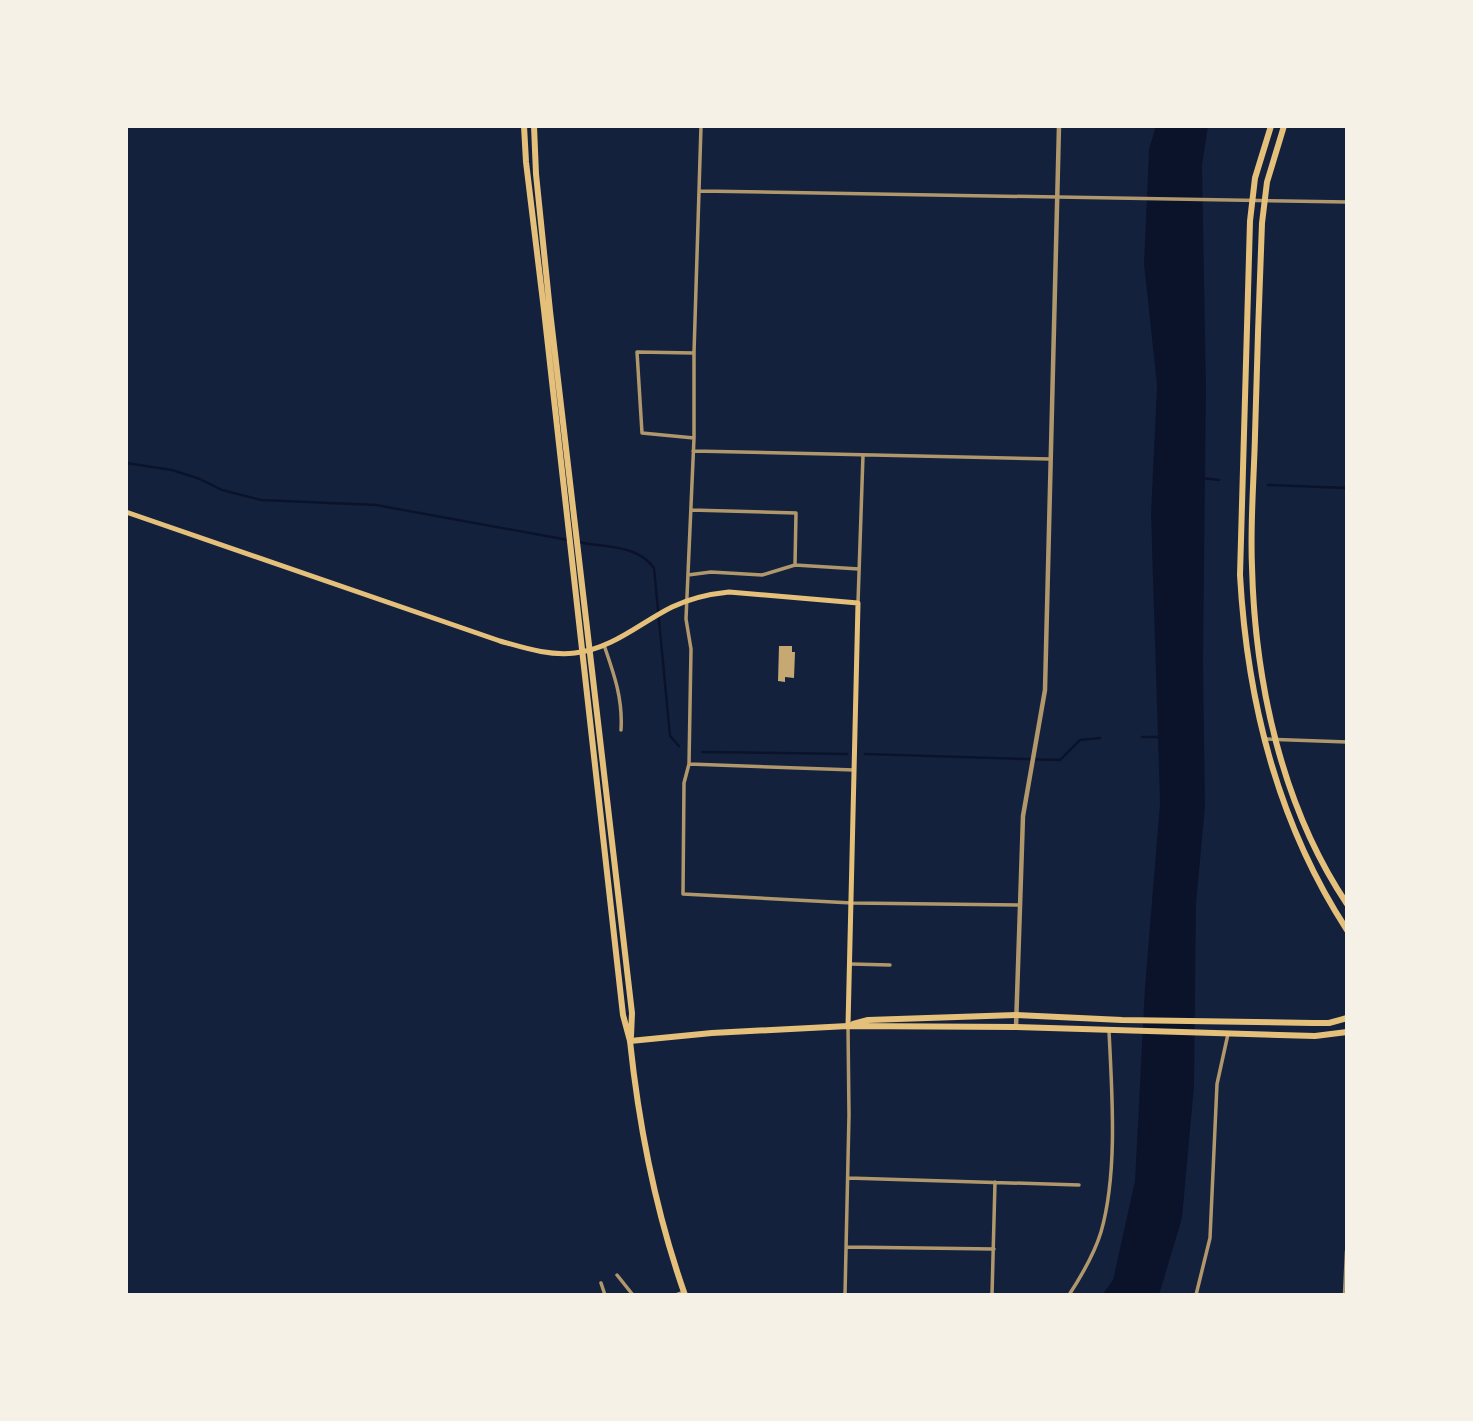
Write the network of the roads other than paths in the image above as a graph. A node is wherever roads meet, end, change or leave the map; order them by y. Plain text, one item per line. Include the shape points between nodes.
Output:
1 (524, 126) edge
2 (534, 126) edge
3 (701, 126) edge
4 (1059, 126) edge
5 (1270, 126) edge
6 (1284, 126) edge
7 (700, 191) junction
8 (1057, 197) junction
9 (1252, 200) junction
10 (1265, 201) junction
11 (1347, 202) edge
12 (547, 310) junction
13 (694, 353) junction
14 (694, 438) junction
15 (693, 451) junction
16 (863, 455) junction
17 (1050, 458) junction
18 (691, 510) junction
19 (126, 512) edge
20 (795, 565) junction
21 (859, 569) junction
22 (688, 575) junction
23 (858, 603) junction
24 (604, 645) junction
25 (588, 671) junction
26 (621, 730) dead end
27 (1264, 739) junction
28 (1276, 739) junction
29 (1347, 742) edge
30 (689, 764) junction
31 (855, 770) junction
32 (852, 903) junction
33 (1347, 904) edge
34 (1019, 905) junction
35 (1347, 930) edge
36 (851, 964) junction
37 (890, 965) dead end
38 (1016, 1015) junction
39 (1059, 1018) junction
40 (1347, 1018) edge
41 (848, 1026) junction
42 (1016, 1027) junction
43 (1058, 1029) junction
44 (1109, 1031) junction
45 (1347, 1031) edge
46 (1228, 1033) junction
47 (631, 1041) junction
48 (848, 1178) junction
49 (995, 1182) junction
50 (1079, 1185) dead end
51 (846, 1247) junction
52 (993, 1249) junction
53 (1347, 1251) edge
54 (1347, 1259) edge
55 (617, 1275) dead end
56 (601, 1283) dead end
57 (685, 1294) edge
58 (605, 1295) edge
59 (633, 1295) edge
60 (676, 1295) edge
61 (845, 1295) edge
62 (992, 1295) edge
63 (1069, 1295) edge
64 (1196, 1295) edge
65 (1345, 1295) edge

1 - 12 highway
2 - 12 highway
3 - 7 street
4 - 8 street
5 - 9 highway
6 - 10 highway
7 - 8 street
7 - 13 street
8 - 9 street
8 - 17 street
9 - 10 street
9 - 27 highway via 1240,575 1243,631
10 - 11 street
10 - 28 highway via 1252,566 1256,631
12 - 25 highway
13 - 14 street
13 - 14 street via 637,352 642,433
14 - 15 street
15 - 16 street
15 - 18 street
16 - 17 street
16 - 21 street
17 - 34 street via 1045,690 1023,816
18 - 20 street via 796,513
18 - 22 street
19 - 24 main road via 500,641 559,653
20 - 21 street
20 - 22 street via 762,575
21 - 23 street
22 - 30 street
23 - 24 main road via 729,592 672,607
23 - 31 main road
24 - 26 street via 617,681
25 - 47 highway via 632,1013
25 - 47 highway via 623,1015
27 - 28 street
27 - 35 highway via 1287,816
28 - 29 street
28 - 33 highway via 1307,829
30 - 31 street
30 - 32 street via 684,783 683,894
31 - 32 main road
32 - 34 street
32 - 36 main road
34 - 38 street
36 - 37 street
36 - 41 main road
38 - 39 highway
38 - 41 highway via 868,1020
38 - 42 street
39 - 40 highway via 1329,1023
39 - 43 highway
41 - 42 highway
41 - 47 highway
41 - 48 street
42 - 43 highway
43 - 44 highway
44 - 46 highway
44 - 63 street via 1113,1113 1107,1196 1101,1232 1088,1266
45 - 46 highway via 1315,1036
46 - 64 street via 1217,1084 1210,1238
47 - 57 highway via 643,1142
48 - 49 street
48 - 51 street
49 - 50 street
49 - 52 street
51 - 52 street
51 - 61 street
52 - 62 street
53 - 54 street
54 - 65 street
55 - 59 street
56 - 58 street
57 - 60 street

